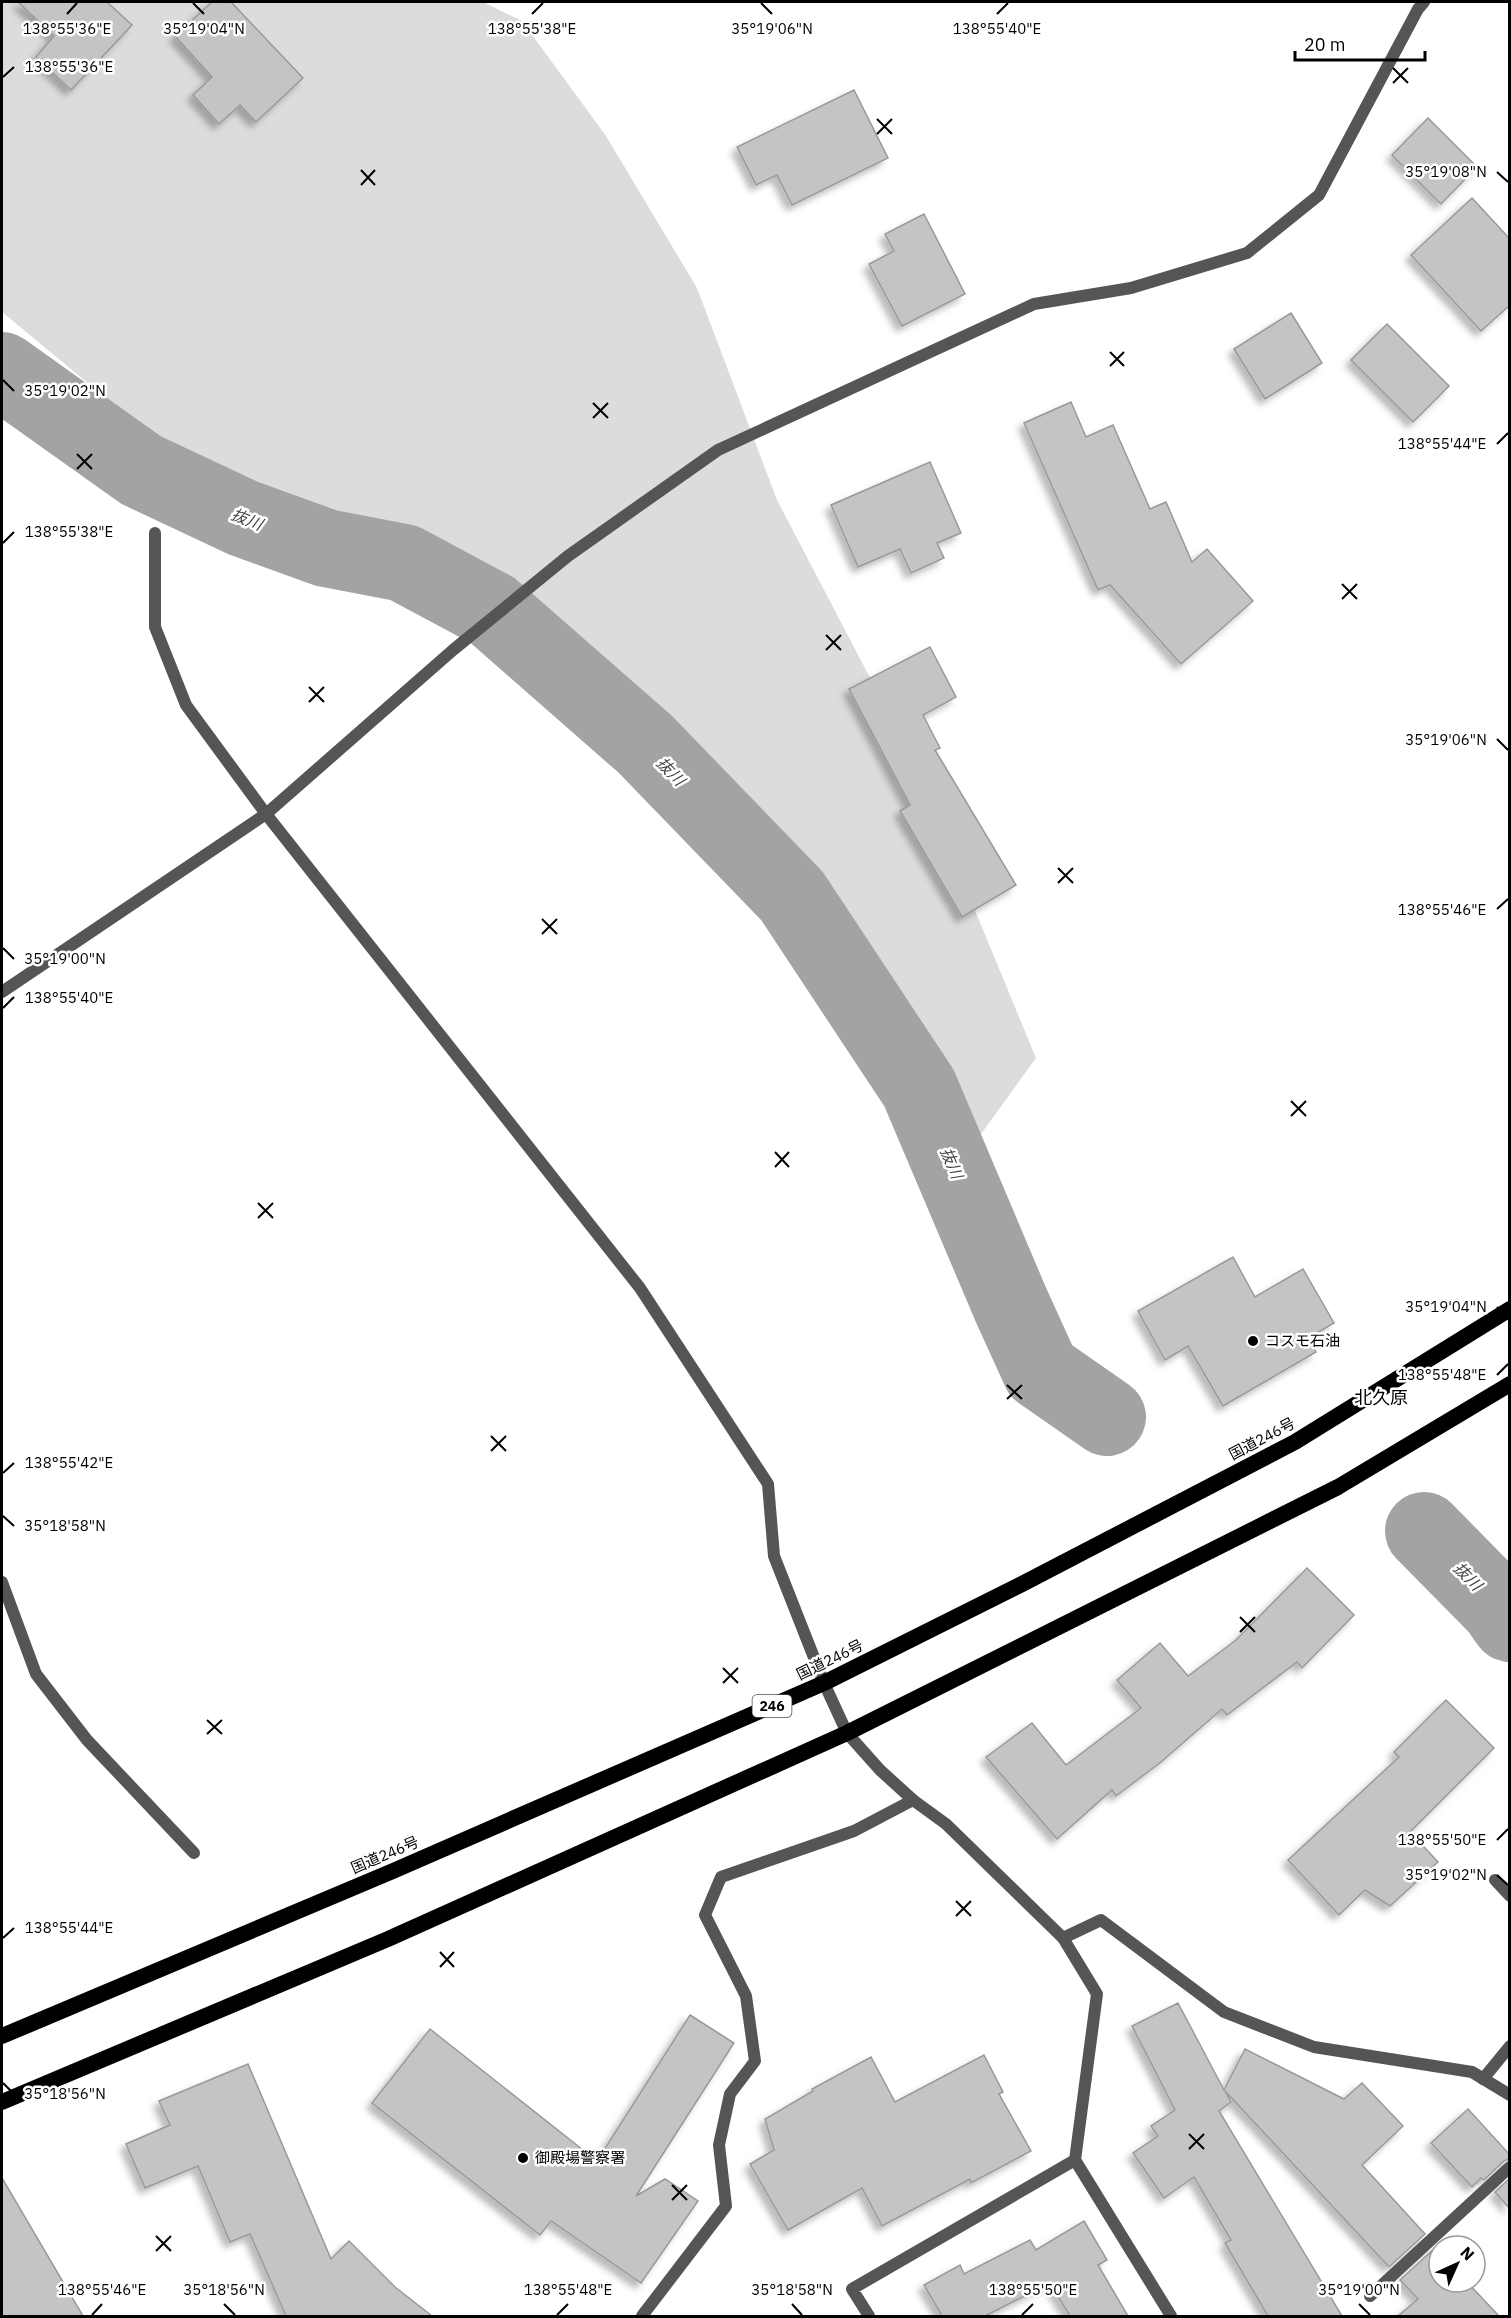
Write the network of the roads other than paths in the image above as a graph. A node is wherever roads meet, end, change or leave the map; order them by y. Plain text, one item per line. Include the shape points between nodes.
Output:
1 (1424, 2) edge
2 (155, 533) dead end
3 (266, 814) junction
4 (2, 992) edge
5 (1509, 1309) edge
6 (1509, 1384) edge
7 (2, 1582) edge
8 (824, 1683) junction
9 (847, 1733) junction
10 (913, 1800) junction
11 (194, 1852) dead end
12 (1495, 1880) dead end
13 (1509, 1896) edge
14 (1063, 1938) junction
15 (2, 2036) edge
16 (1509, 2046) edge
17 (1483, 2079) junction
18 (1509, 2095) edge
19 (2, 2102) edge
20 (1075, 2160) junction
21 (1509, 2167) edge
22 (1370, 2296) dead end
23 (642, 2316) edge
24 (869, 2316) edge
25 (1171, 2316) edge

1 - 3 street via 1319,195 1247,253 1131,288 1034,304 718,450 568,556 453,650
2 - 3 street via 155,627 186,705
3 - 4 street
3 - 8 street via 640,1288 768,1484 774,1556
5 - 8 highway, 国道246号 / 246 via 1295,1442
6 - 9 highway via 1338,1487
7 - 11 street via 36,1674 87,1740
8 - 9 street
8 - 15 highway, 国道246号 / 246
9 - 10 street
9 - 19 highway via 388,1939
10 - 14 street via 946,1824
10 - 23 street via 854,1831 721,1877 705,1915 747,1996 755,2061 730,2094 719,2145 726,2206
12 - 13 street
14 - 17 street via 1101,1920 1224,2012 1314,2047 1472,2072
14 - 20 street via 1097,1994
16 - 17 street
17 - 18 street
20 - 24 street via 852,2289
20 - 25 street
21 - 22 street

